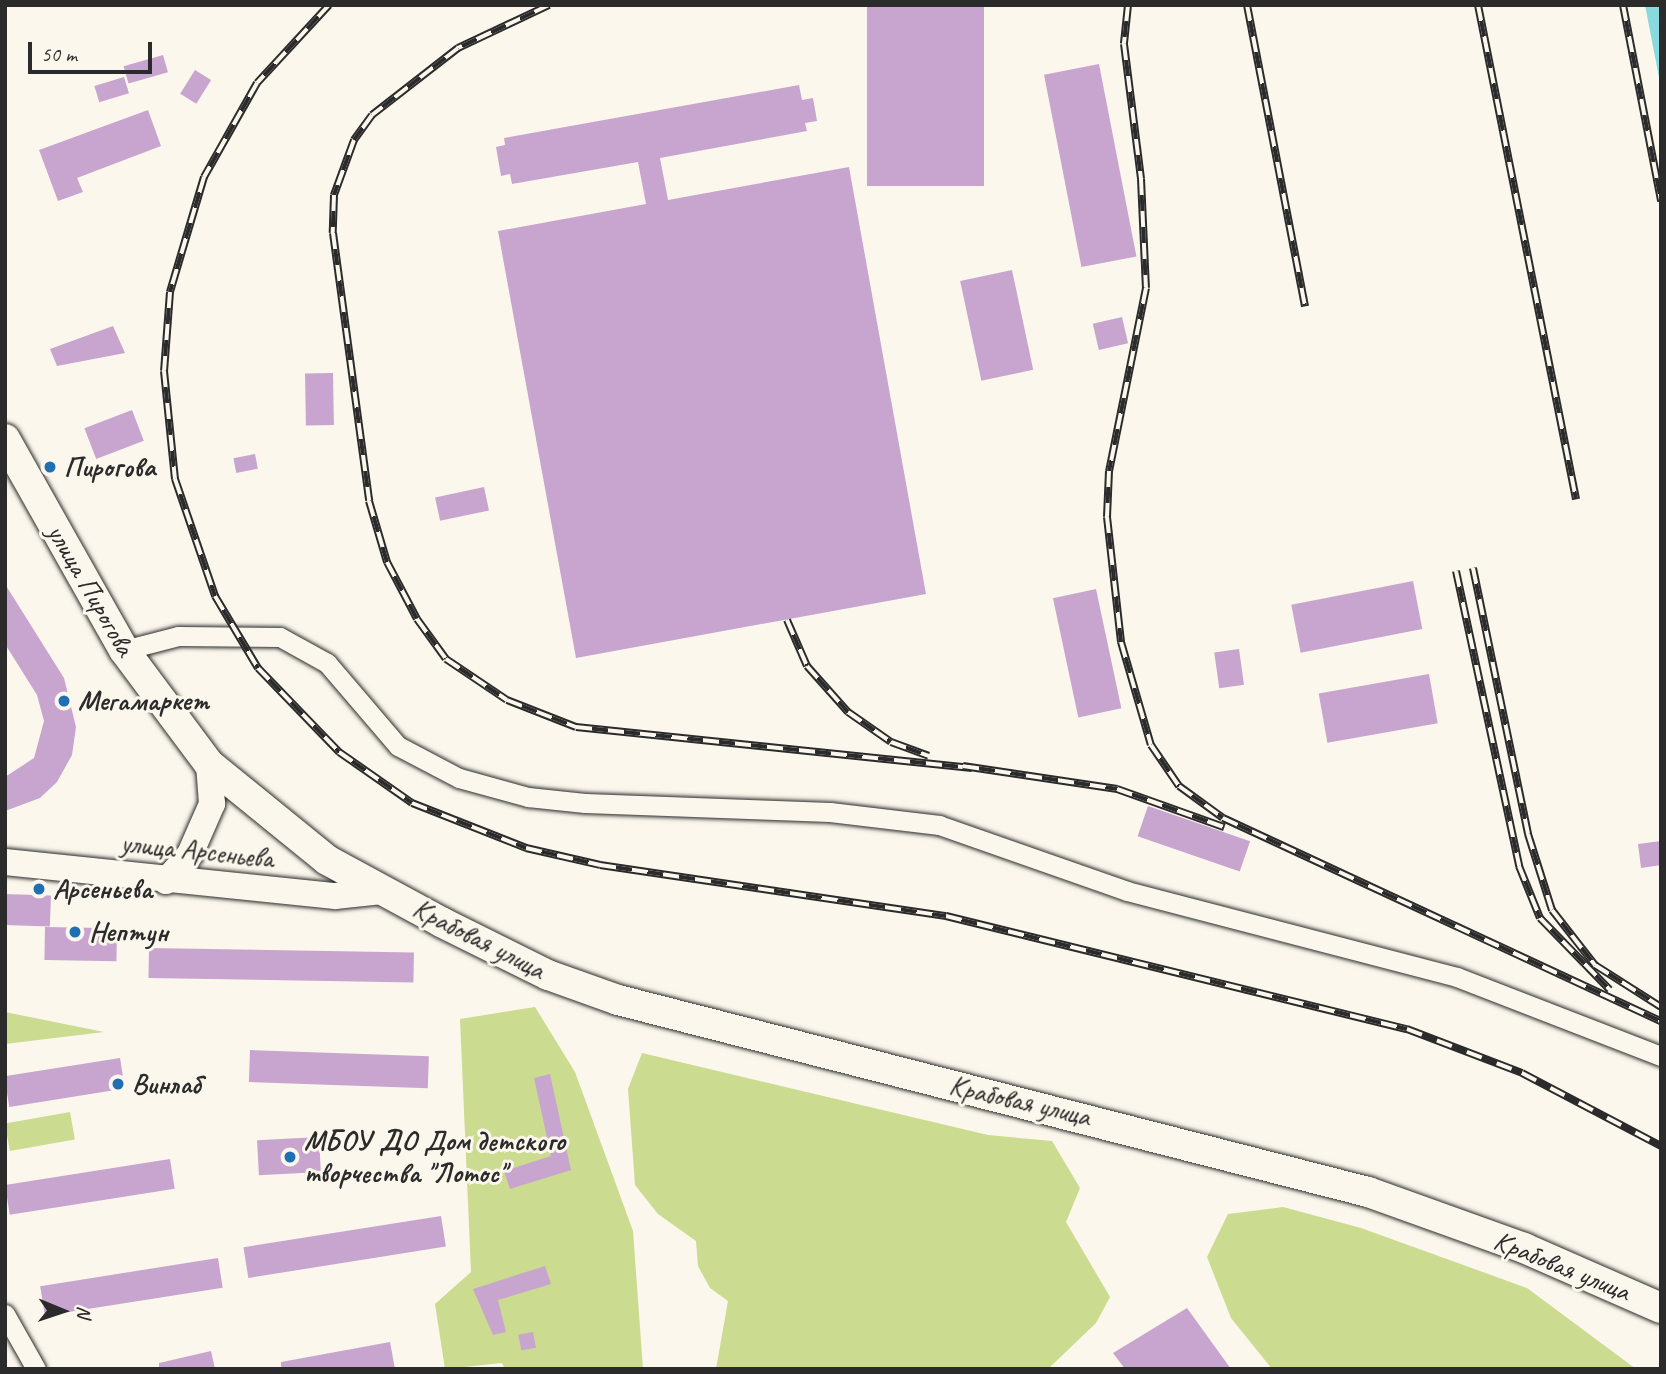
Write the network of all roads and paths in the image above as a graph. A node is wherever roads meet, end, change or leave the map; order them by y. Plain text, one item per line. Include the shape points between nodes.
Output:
1 (5, 439) edge
2 (124, 650) junction
3 (209, 764) junction
4 (5, 862) edge
5 (166, 881) junction
6 (382, 891) junction
7 (1661, 1056) edge
8 (1661, 1308) edge
9 (5, 1314) edge
10 (36, 1369) edge

1 - 2 main road, улица Пирогова
2 - 3 main road, улица Пирогова
2 - 7 street via 178,636 280,637 327,663 398,746 459,778 551,800 830,812 939,825 1127,891 1457,977
3 - 5 main road via 212,804 190,854
3 - 6 main road, улица Пирогова via 276,822
4 - 5 main road, улица Арсеньева
5 - 6 main road, улица Арсеньева via 335,896
6 - 8 main road, Крабовая улица via 548,975 618,1000 1368,1192 1524,1248
9 - 10 street

